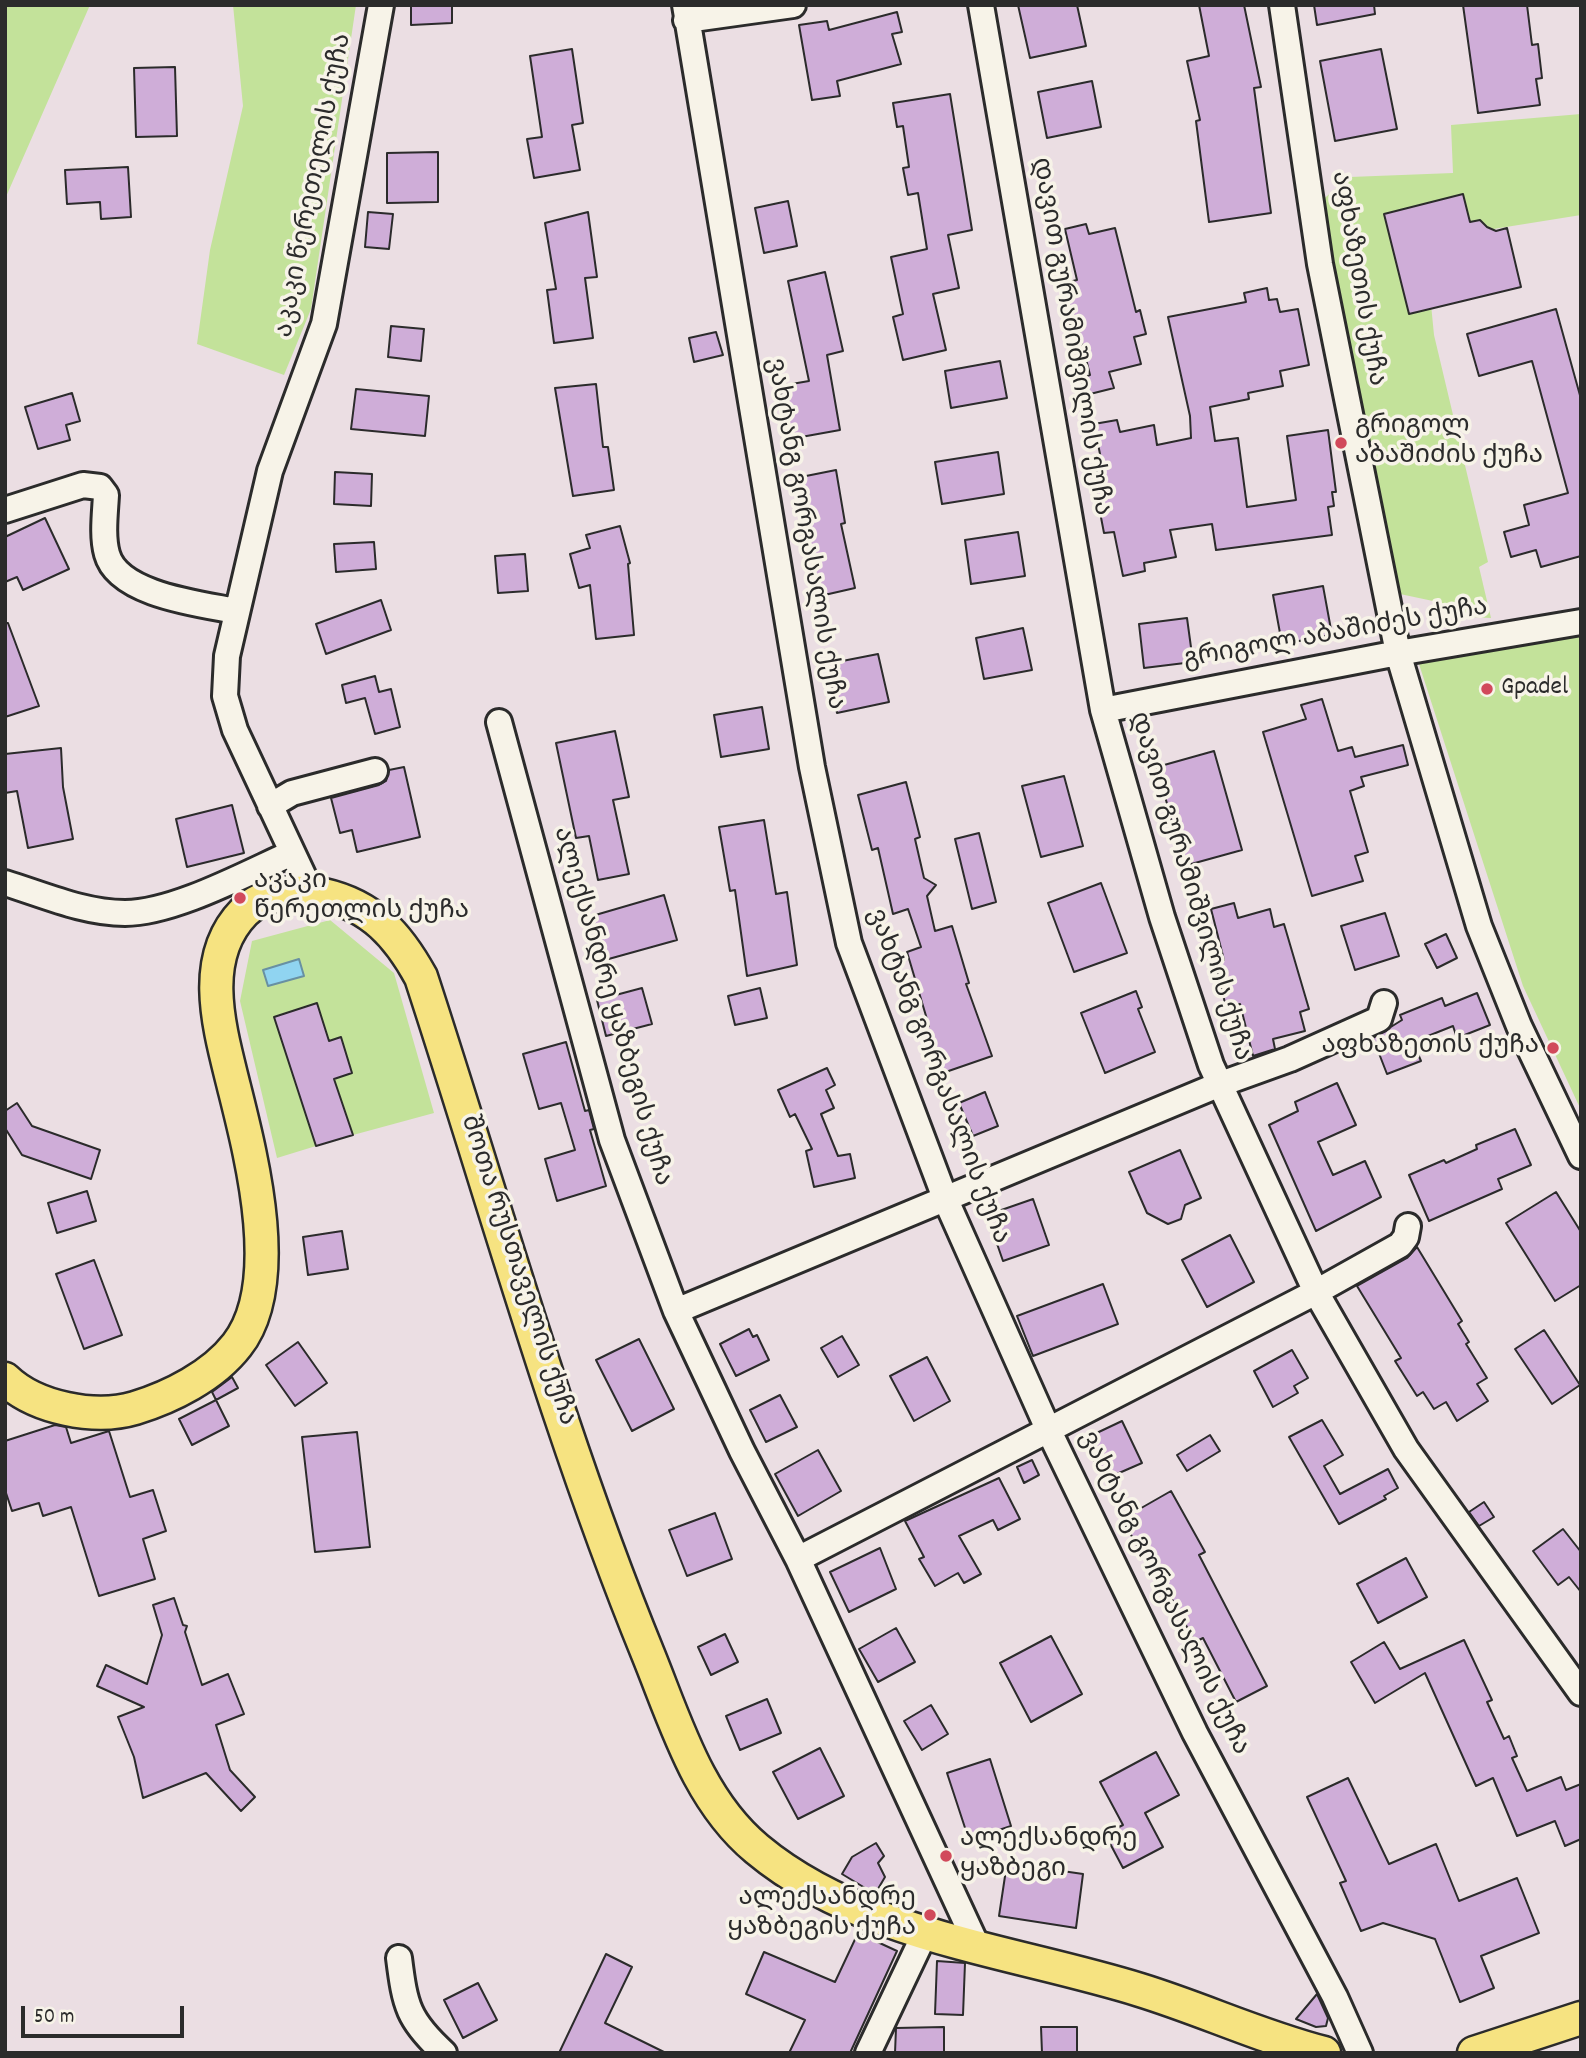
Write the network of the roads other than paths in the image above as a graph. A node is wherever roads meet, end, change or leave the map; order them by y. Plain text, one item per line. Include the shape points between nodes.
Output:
1 (381, 5) edge
2 (793, 5) edge
3 (981, 5) edge
4 (1282, 5) edge
5 (685, 13) edge
6 (5, 510) edge
7 (236, 611) junction
8 (1581, 622) edge
9 (1398, 653) junction
10 (1102, 710) junction
11 (499, 722) dead end
12 (374, 771) dead end
13 (270, 806) junction
14 (292, 853) junction
15 (5, 883) edge
16 (311, 892) junction
17 (1384, 1003) dead end
18 (1218, 1085) junction
19 (1581, 1156) edge
20 (945, 1198) junction
21 (1408, 1226) dead end
22 (1316, 1292) junction
23 (676, 1311) junction
24 (5, 1379) edge
25 (1048, 1429) junction
26 (797, 1559) junction
27 (1581, 1693) edge
28 (926, 1931) junction
29 (979, 1950) junction
30 (399, 1958) dead end
31 (1581, 2018) edge
32 (444, 2053) edge
33 (868, 2053) edge
34 (1324, 2053) edge
35 (1360, 2053) edge
36 (1474, 2053) edge

1 - 7 street, აკაკი წერეთელის ქუჩა via 324,324 270,471
2 - 5 street
3 - 10 street, დავით გურამიშვილის ქუჩა
4 - 9 street, აფხაზეთის ქუჩა via 1320,264
5 - 20 street, ვახტანგ გორგასალის ქუჩა via 810,754 849,943
6 - 7 street via 83,485 100,487 106,495 107,557 120,575 158,595
7 - 13 street, აკაკი წერეთელის ქუჩა via 225,696 235,730
8 - 9 street, გრიგოლ აბაშიძეს ქუჩა
9 - 10 street, გრიგოლ აბაშიძეს ქუჩა
9 - 19 street, აფხაზეთის ქუჩა via 1479,926 1524,1038
10 - 18 street, დავით გურამიშვილის ქუჩა via 1162,916
11 - 23 street, ალექსანდრე ყაზბეგის ქუჩა via 612,1140
12 - 13 street via 292,793
13 - 14 street, აკაკი წერეთელის ქუჩა
14 - 15 street via 185,900 128,913 93,910
14 - 16 street, აკაკი წერეთელის ქუჩა
16 - 24 main road, შოთა რუსთაველის ქუჩა via 273,895 250,905 233,923 219,953 220,1032 255,1175 262,1231 260,1279 251,1320 238,1345 212,1369 172,1394 132,1409 92,1413 51,1405
16 - 28 main road, შოთა რუსთაველის ქუჩა via 340,899 376,918 403,944 421,977 607,1552 686,1747 720,1812 784,1870 876,1915
17 - 18 street via 1379,1019
18 - 20 street
18 - 22 street, დავით გურამიშვილის ქუჩა
20 - 23 street
20 - 25 street, ვახტანგ გორგასალის ქუჩა
21 - 22 street via 1400,1245
22 - 25 street
22 - 27 street, დავით გურამიშვილის ქუჩა via 1406,1449
23 - 26 street, ალექსანდრე ყაზბეგის ქუჩა
25 - 26 street
25 - 35 street, ვახტანგ გორგასალის ქუჩა via 1195,1733
26 - 29 street, ალექსანდრე ყაზბეგის ქუჩა
28 - 29 main road, შოთა რუსთაველის ქუჩა
28 - 33 street
29 - 34 main road, შოთა რუსთაველის ქუჩა via 1138,1990
30 - 32 street via 403,1994 418,2029
31 - 36 main road

